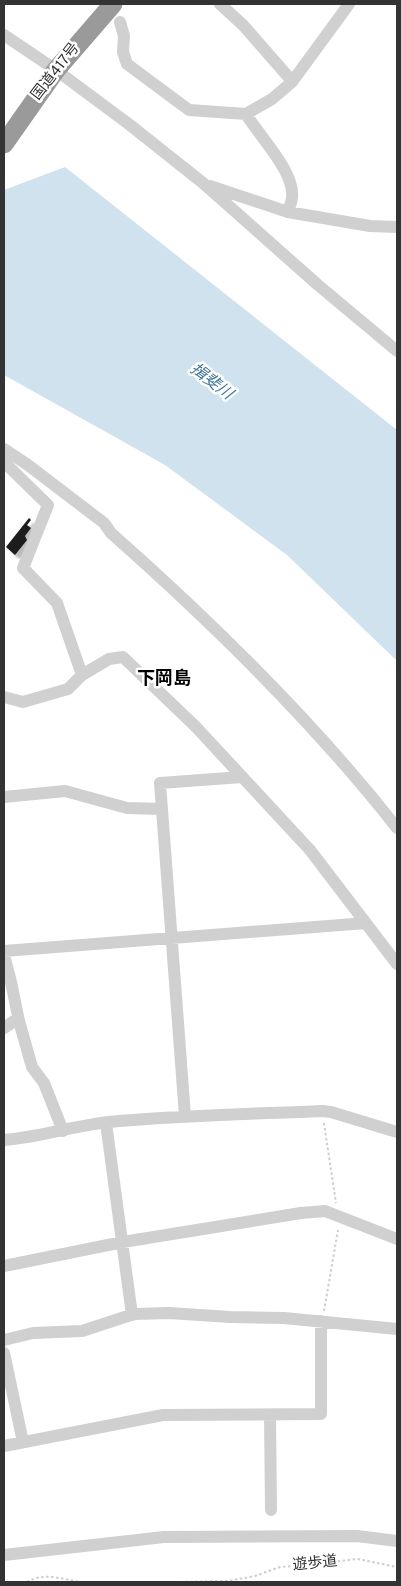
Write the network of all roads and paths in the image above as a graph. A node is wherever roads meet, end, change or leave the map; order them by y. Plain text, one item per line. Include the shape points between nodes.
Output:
1 (113, 4) edge
2 (220, 4) edge
3 (349, 4) edge
4 (120, 22) dead end
5 (4, 35) edge
6 (56, 70) junction
7 (292, 81) junction
8 (246, 114) junction
9 (4, 144) edge
10 (203, 183) junction
11 (288, 212) junction
12 (397, 227) edge
13 (397, 351) edge
14 (4, 449) edge
15 (4, 462) edge
16 (82, 675) junction
17 (4, 696) edge
18 (242, 777) junction
19 (4, 797) edge
20 (162, 809) junction
21 (397, 828) edge
22 (366, 923) junction
23 (171, 939) junction
24 (4, 951) edge
25 (4, 955) edge
26 (397, 964) edge
27 (18, 1018) junction
28 (4, 1028) edge
29 (322, 1111) junction
30 (185, 1116) junction
31 (106, 1123) junction
32 (62, 1131) junction
33 (397, 1132) edge
34 (4, 1140) edge
35 (338, 1216) junction
36 (397, 1239) edge
37 (123, 1242) junction
38 (4, 1266) edge
39 (132, 1315) junction
40 (322, 1321) junction
41 (397, 1328) edge
42 (4, 1340) edge
43 (4, 1353) edge
44 (270, 1415) junction
45 (23, 1442) junction
46 (4, 1446) edge
47 (271, 1510) dead end
48 (397, 1541) edge
49 (4, 1554) edge
50 (397, 1567) edge
51 (27, 1582) edge
52 (80, 1582) edge
53 (175, 1582) edge

1 - 6 highway, 国道417号
2 - 7 street
3 - 7 street
4 - 8 street via 124,36 123,52 128,64 189,110
5 - 6 street
6 - 9 highway, 国道417号
6 - 10 street
7 - 8 street via 272,99
8 - 11 street via 287,172 292,196
10 - 11 street
10 - 13 street
11 - 12 street via 370,226
14 - 21 street via 104,523 204,617 308,724
15 - 16 street via 48,505 23,568 58,604
16 - 17 street via 68,689 23,702
16 - 18 street via 109,659 124,657
18 - 20 street via 160,783
18 - 22 street via 310,850
19 - 20 street via 66,791 127,808
20 - 23 street
22 - 23 street
22 - 26 street
23 - 24 street
23 - 30 street
25 - 27 street
27 - 28 street
27 - 32 street via 32,1067 44,1083
29 - 30 street
29 - 33 street
29 - 35 path
30 - 31 street
31 - 32 street
31 - 37 street
32 - 34 street
35 - 36 street
35 - 37 street via 325,1211 301,1213
35 - 40 path
37 - 38 street
37 - 39 street
39 - 40 street via 169,1312
39 - 42 street via 82,1331 33,1333
40 - 41 street
40 - 44 street via 321,1414
43 - 45 street
44 - 45 street via 163,1415
44 - 47 street
45 - 46 street
48 - 49 street via 358,1536 164,1537
50 - 53 path, 遊歩道 via 357,1559 280,1567 228,1582
51 - 52 path via 51,1576

